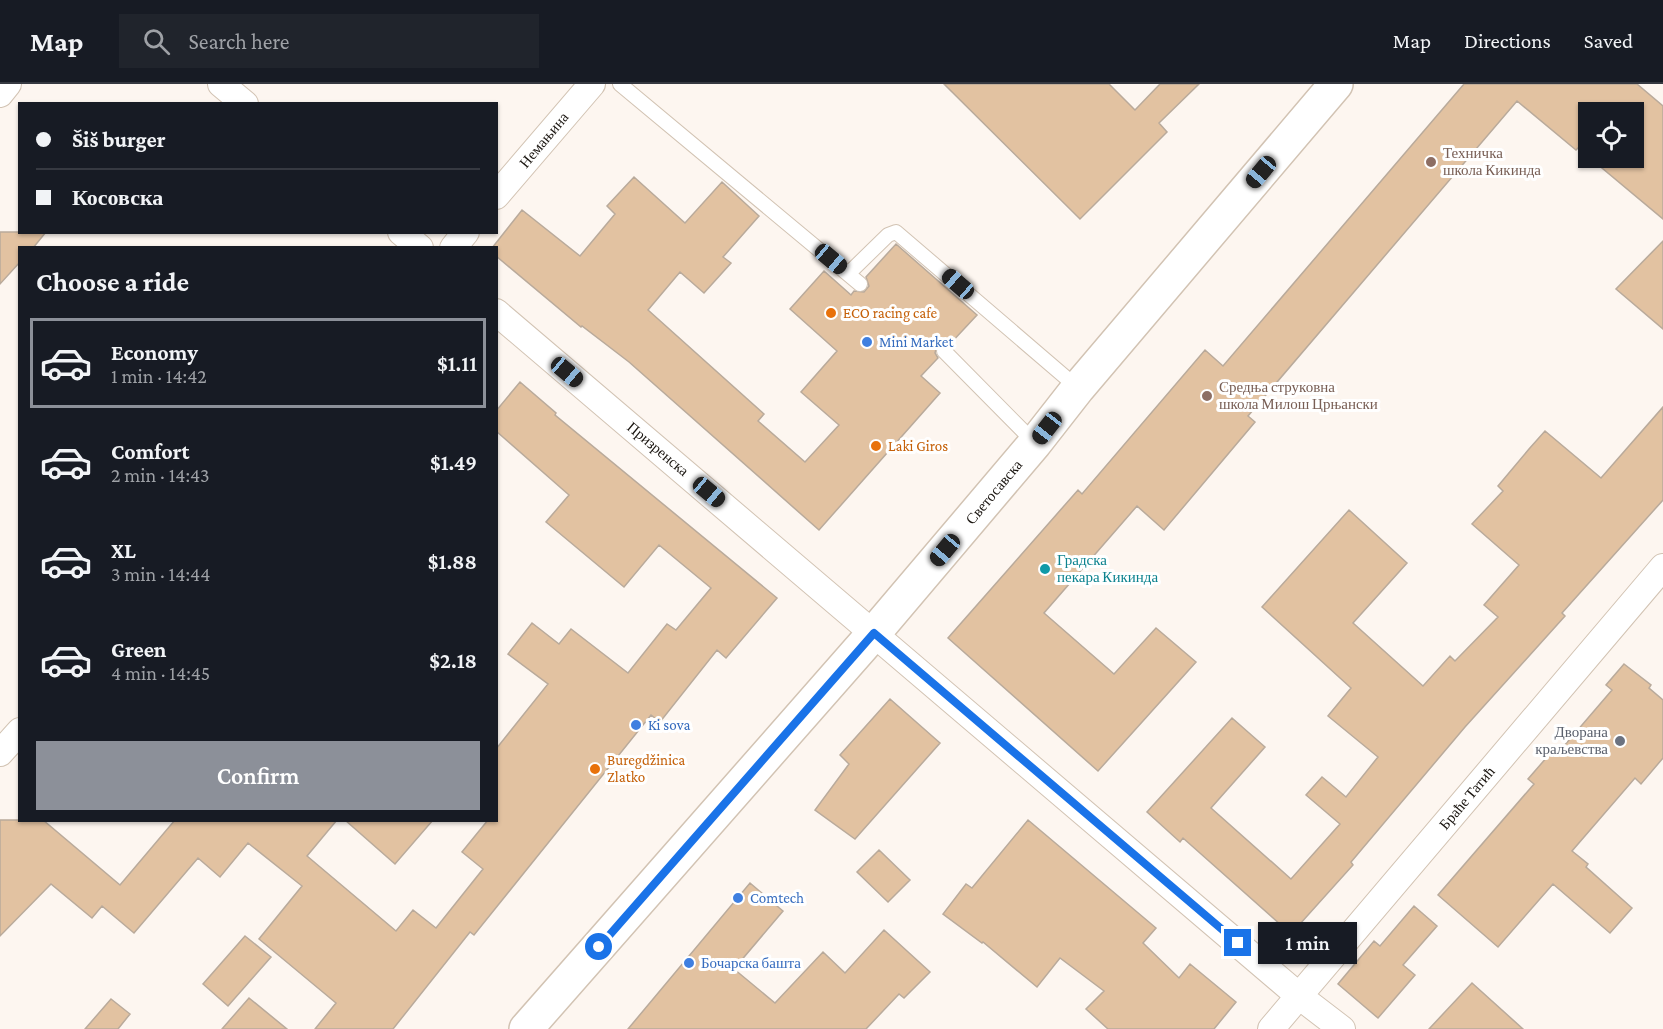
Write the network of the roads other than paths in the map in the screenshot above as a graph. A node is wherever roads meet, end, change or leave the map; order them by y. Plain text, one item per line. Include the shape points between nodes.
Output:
1 (8, 84) edge
2 (221, 84) edge
3 (592, 84) edge
4 (621, 84) edge
5 (1336, 84) edge
6 (0, 94) edge
7 (243, 102) edge
8 (498, 194) edge
9 (403, 234) edge
10 (464, 234) edge
11 (418, 246) edge
12 (455, 246) edge
13 (848, 274) junction
14 (860, 284) dead end
15 (498, 314) edge
16 (944, 351) dead end
17 (1078, 388) junction
18 (1035, 443) junction
19 (1663, 567) edge
20 (874, 633) junction
21 (18, 733) edge
22 (0, 753) edge
23 (1299, 996) junction
24 (526, 1029) edge
25 (1271, 1029) edge
26 (1342, 1029) edge

1 - 6 street
2 - 7 street
3 - 8 street, Немањина
4 - 13 lane
5 - 17 street, Светосавска
9 - 11 street
10 - 12 street
13 - 14 lane
13 - 17 lane via 888,235 896,232
15 - 20 street, Призренска
16 - 18 lane
17 - 18 street, Светосавска
18 - 20 street, Светосавска
19 - 23 street, Браће Татић
20 - 23 street, Призренска
20 - 24 street, Светосавска
21 - 22 street
23 - 25 street, Браће Татић
23 - 26 street, Призренска

